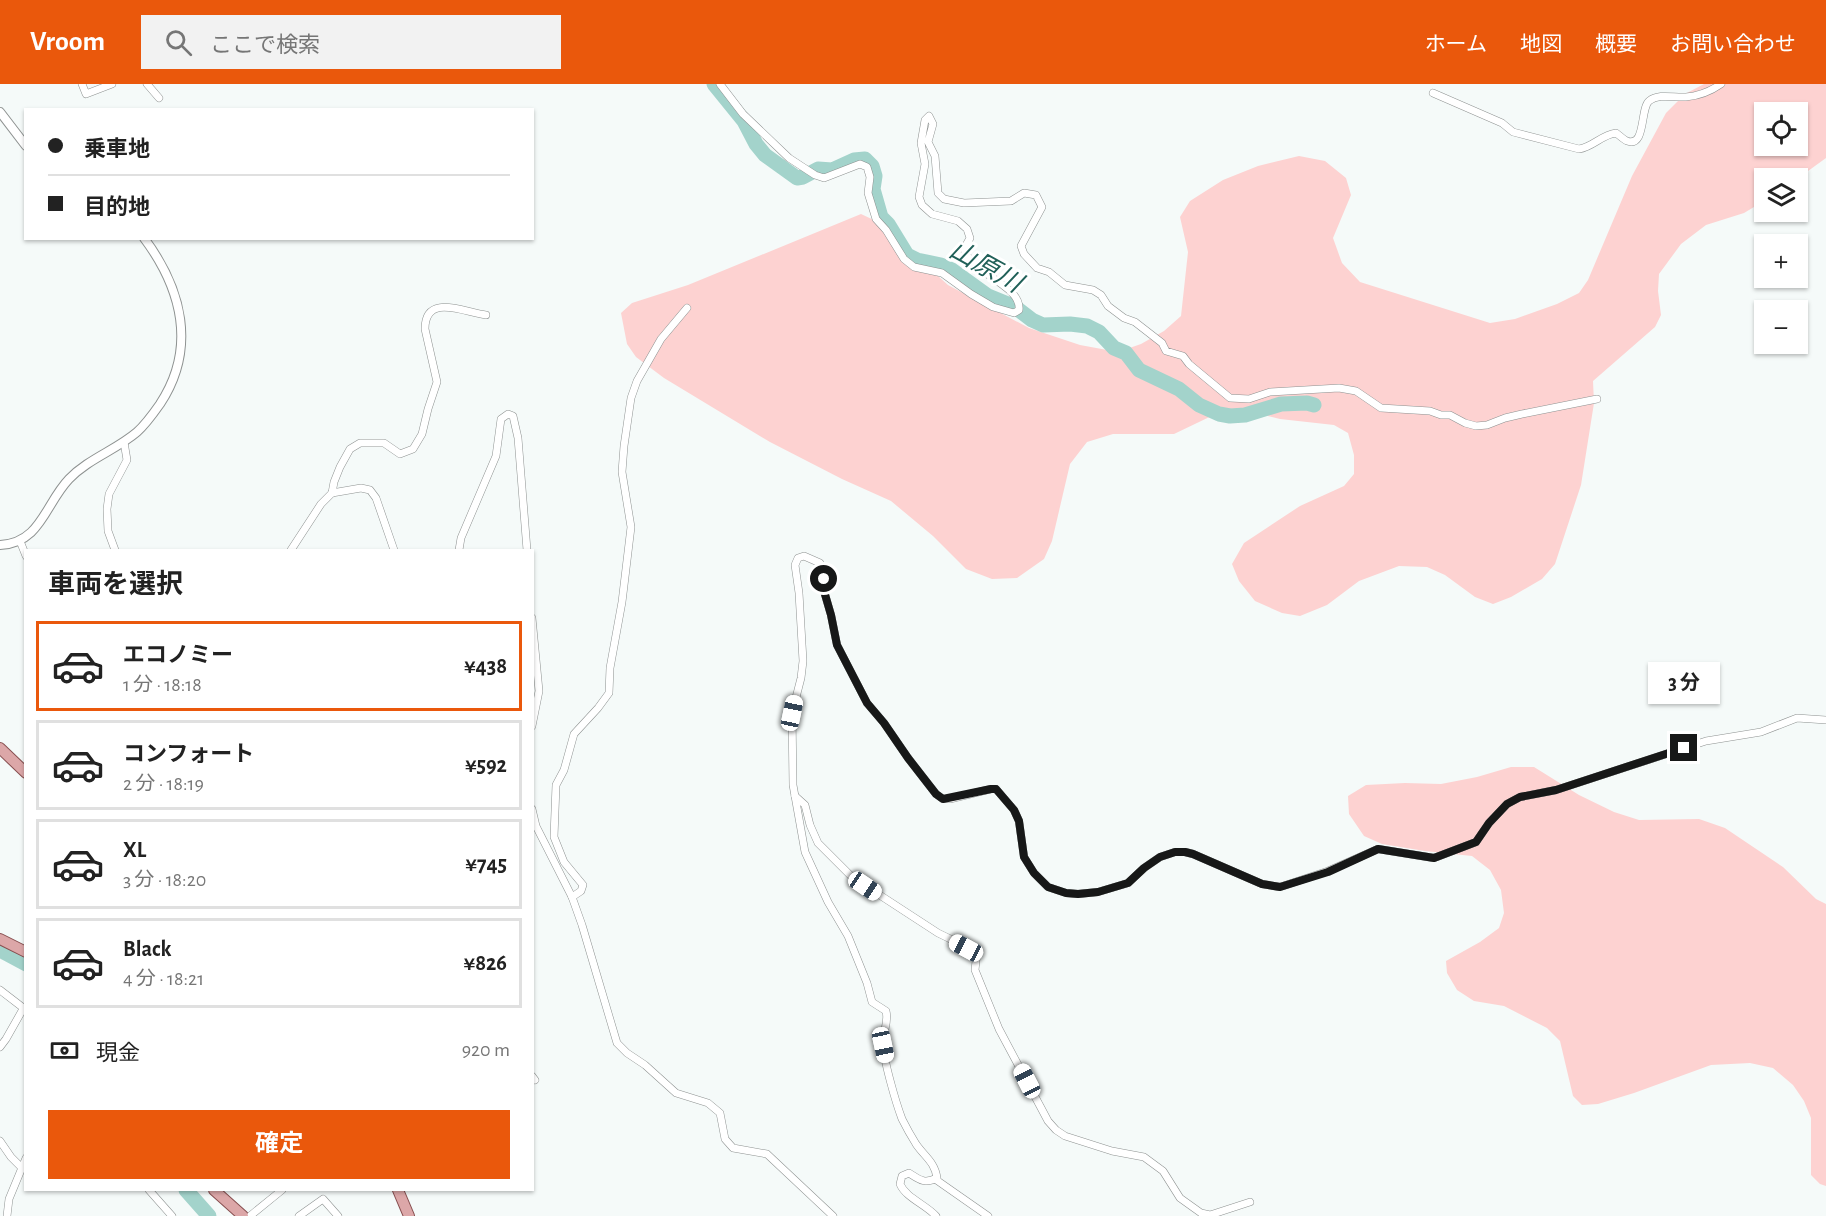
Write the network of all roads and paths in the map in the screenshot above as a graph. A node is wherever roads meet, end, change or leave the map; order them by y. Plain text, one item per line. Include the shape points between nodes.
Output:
1 (82, 84) edge
2 (112, 84) edge
3 (147, 84) edge
4 (720, 84) edge
5 (1721, 84) edge
6 (1433, 93) dead end
7 (159, 98) dead end
8 (0, 112) edge
9 (24, 143) edge
10 (145, 240) edge
11 (687, 309) dead end
12 (486, 315) dead end
13 (1597, 399) dead end
14 (124, 442) junction
15 (332, 493) junction
16 (20, 541) junction
17 (0, 545) edge
18 (115, 549) edge
19 (292, 549) edge
20 (394, 549) edge
21 (459, 549) edge
22 (527, 549) edge
23 (24, 551) edge
24 (534, 642) edge
25 (534, 714) edge
26 (1826, 720) edge
27 (0, 748) edge
28 (24, 771) edge
29 (795, 796) junction
30 (534, 818) edge
31 (572, 897) junction
32 (0, 939) edge
33 (24, 951) edge
34 (0, 990) edge
35 (24, 1010) edge
36 (0, 1047) edge
37 (0, 1141) edge
38 (24, 1162) edge
39 (21, 1167) junction
40 (935, 1179) junction
41 (150, 1191) edge
42 (215, 1191) edge
43 (281, 1191) edge
44 (398, 1191) edge
45 (1250, 1202) dead end
46 (7, 1216) edge
47 (172, 1216) edge
48 (243, 1216) edge
49 (250, 1216) edge
50 (299, 1216) edge
51 (338, 1216) edge
52 (409, 1216) edge
53 (833, 1216) edge
54 (936, 1216) edge
55 (988, 1216) edge

1 - 2 street via 86,94
3 - 7 street
4 - 13 street via 743,114 789,158 815,176 824,178 860,164 867,167 868,193 876,219 904,260 914,267 942,273 993,307 1014,313 1019,304 1015,295 966,257 964,249 970,238 967,229 957,221 932,214 922,205 919,197 925,164 921,143 929,116 933,124 928,142 935,156 938,193 944,199 964,203 1011,201 1024,193 1036,195 1042,207 1022,246 1037,268 1065,285 1101,295 1108,306 1135,322 1162,343 1166,351 1183,356 1230,398 1339,388 1356,391 1381,408 1430,411 1476,426
5 - 6 street via 1696,95 1649,100 1641,133 1634,142 1616,133 1608,134 1579,149 1513,132 1502,123
8 - 9 street
10 - 14 street via 178,302 181,347 166,394 151,417
11 - 31 street via 660,339 631,398 622,472 631,527 609,693 574,734 556,785 554,837 564,862 583,885
12 - 15 street via 454,307 430,312 425,329 437,382 422,434 413,448 400,454 384,443 360,443 350,449
14 - 16 street via 70,478 37,526
14 - 18 street via 127,460 109,495 107,509 108,531
15 - 19 street
15 - 20 street via 370,490
16 - 17 street
16 - 23 street
21 - 22 street via 496,456 501,419 508,414 513,416 518,438
24 - 25 street via 538,691
26 - 29 street via 1797,718 1761,732 1706,741 1556,790 1520,797 1507,804 1476,842 1434,858 1378,849 1328,872 1280,887 1262,884 1193,854 1175,852 1160,857 1128,883 1098,892 1066,893 1048,887 1034,873 1024,857 1019,821 996,789 943,799 908,758 867,703 837,645 820,563 804,556 795,565 803,661 792,713
27 - 28 main road
29 - 40 street via 805,852 848,936 872,1002 886,1011 883,1045 890,1077 903,1120 936,1168
29 - 45 street via 805,805 818,843 852,877 938,933 977,952 975,970 999,1029 1056,1130 1112,1151 1144,1157 1163,1171 1180,1198 1201,1214 1210,1215
30 - 31 street
31 - 53 street via 617,1043 676,1093 708,1103 720,1113 726,1139 733,1148 767,1154
32 - 33 main road
34 - 35 street
35 - 36 street
37 - 39 street
38 - 39 street
39 - 46 street
40 - 54 street via 922,1181 909,1173 902,1176 900,1184
40 - 55 street
41 - 47 street
42 - 48 main road
43 - 49 street
44 - 52 main road
50 - 51 street via 323,1199

